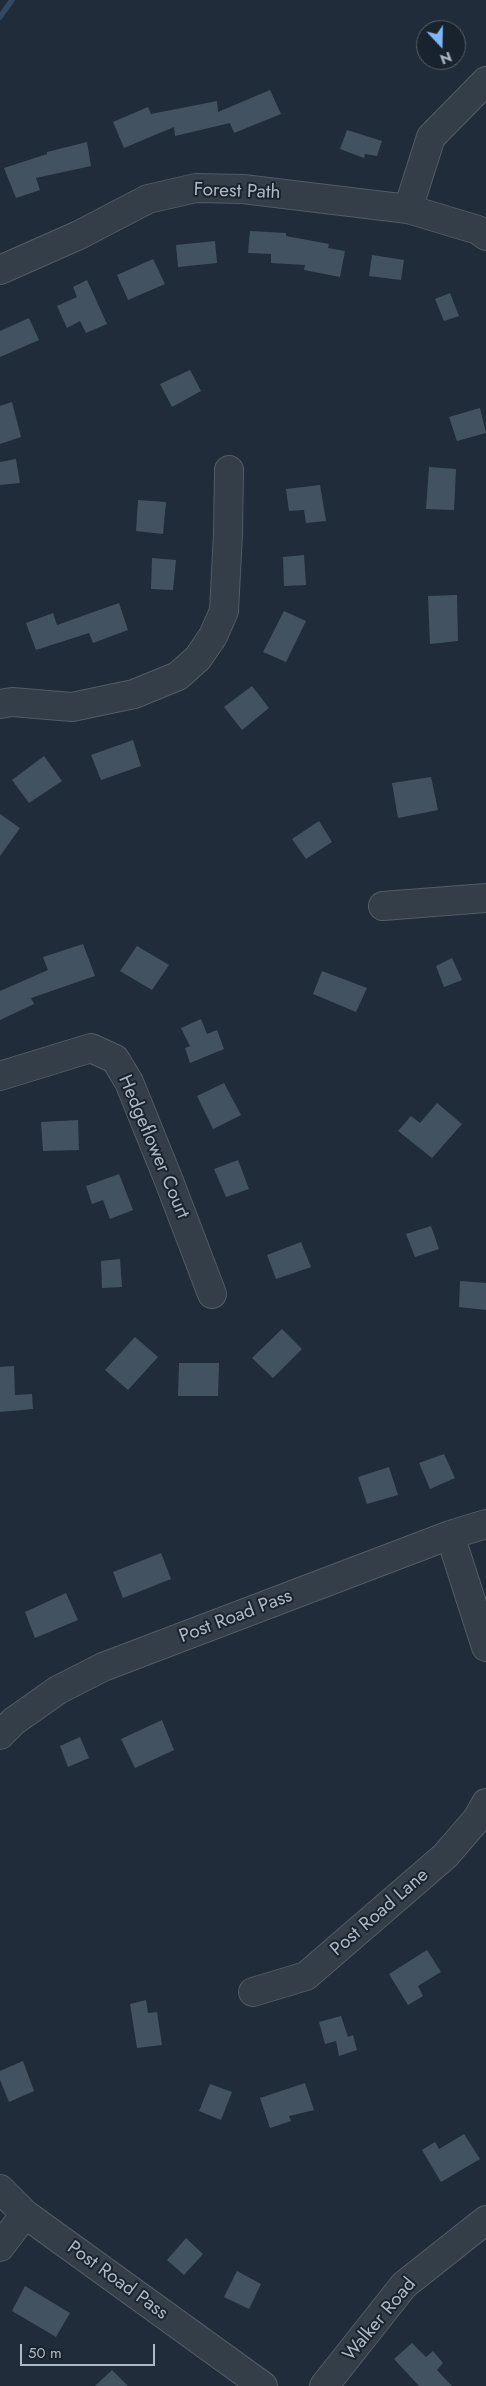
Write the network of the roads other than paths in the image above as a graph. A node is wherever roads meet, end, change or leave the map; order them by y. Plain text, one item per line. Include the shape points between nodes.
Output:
1 (486, 82) edge
2 (408, 209) junction
3 (486, 236) edge
4 (0, 270) edge
5 (229, 470) dead end
6 (0, 704) edge
7 (486, 898) edge
8 (383, 906) dead end
9 (0, 1076) edge
10 (212, 1294) dead end
11 (486, 1524) edge
12 (450, 1535) junction
13 (486, 1647) edge
14 (0, 1735) edge
15 (486, 1803) edge
16 (253, 1992) dead end
17 (0, 2189) edge
18 (25, 2214) junction
19 (486, 2220) edge
20 (0, 2247) edge
21 (263, 2386) edge
22 (324, 2386) edge

1 - 2 street via 431,137
2 - 3 street, Forest Path via 478,230
2 - 4 street, Forest Path via 243,189 196,188 148,199 79,235
5 - 6 street via 224,611 198,658 178,676 134,694 72,708 12,702
7 - 8 street
9 - 10 street, Hedgeflower Court via 91,1048 115,1059 144,1118
11 - 12 street, Post Road Pass
12 - 13 street
12 - 14 street, Post Road Pass via 103,1668 58,1690
15 - 16 street, Post Road Lane via 477,1819 445,1856 306,1976
17 - 18 street, Post Road Pass
18 - 20 street
18 - 21 street, Post Road Pass
19 - 22 street, Walker Road via 404,2285

